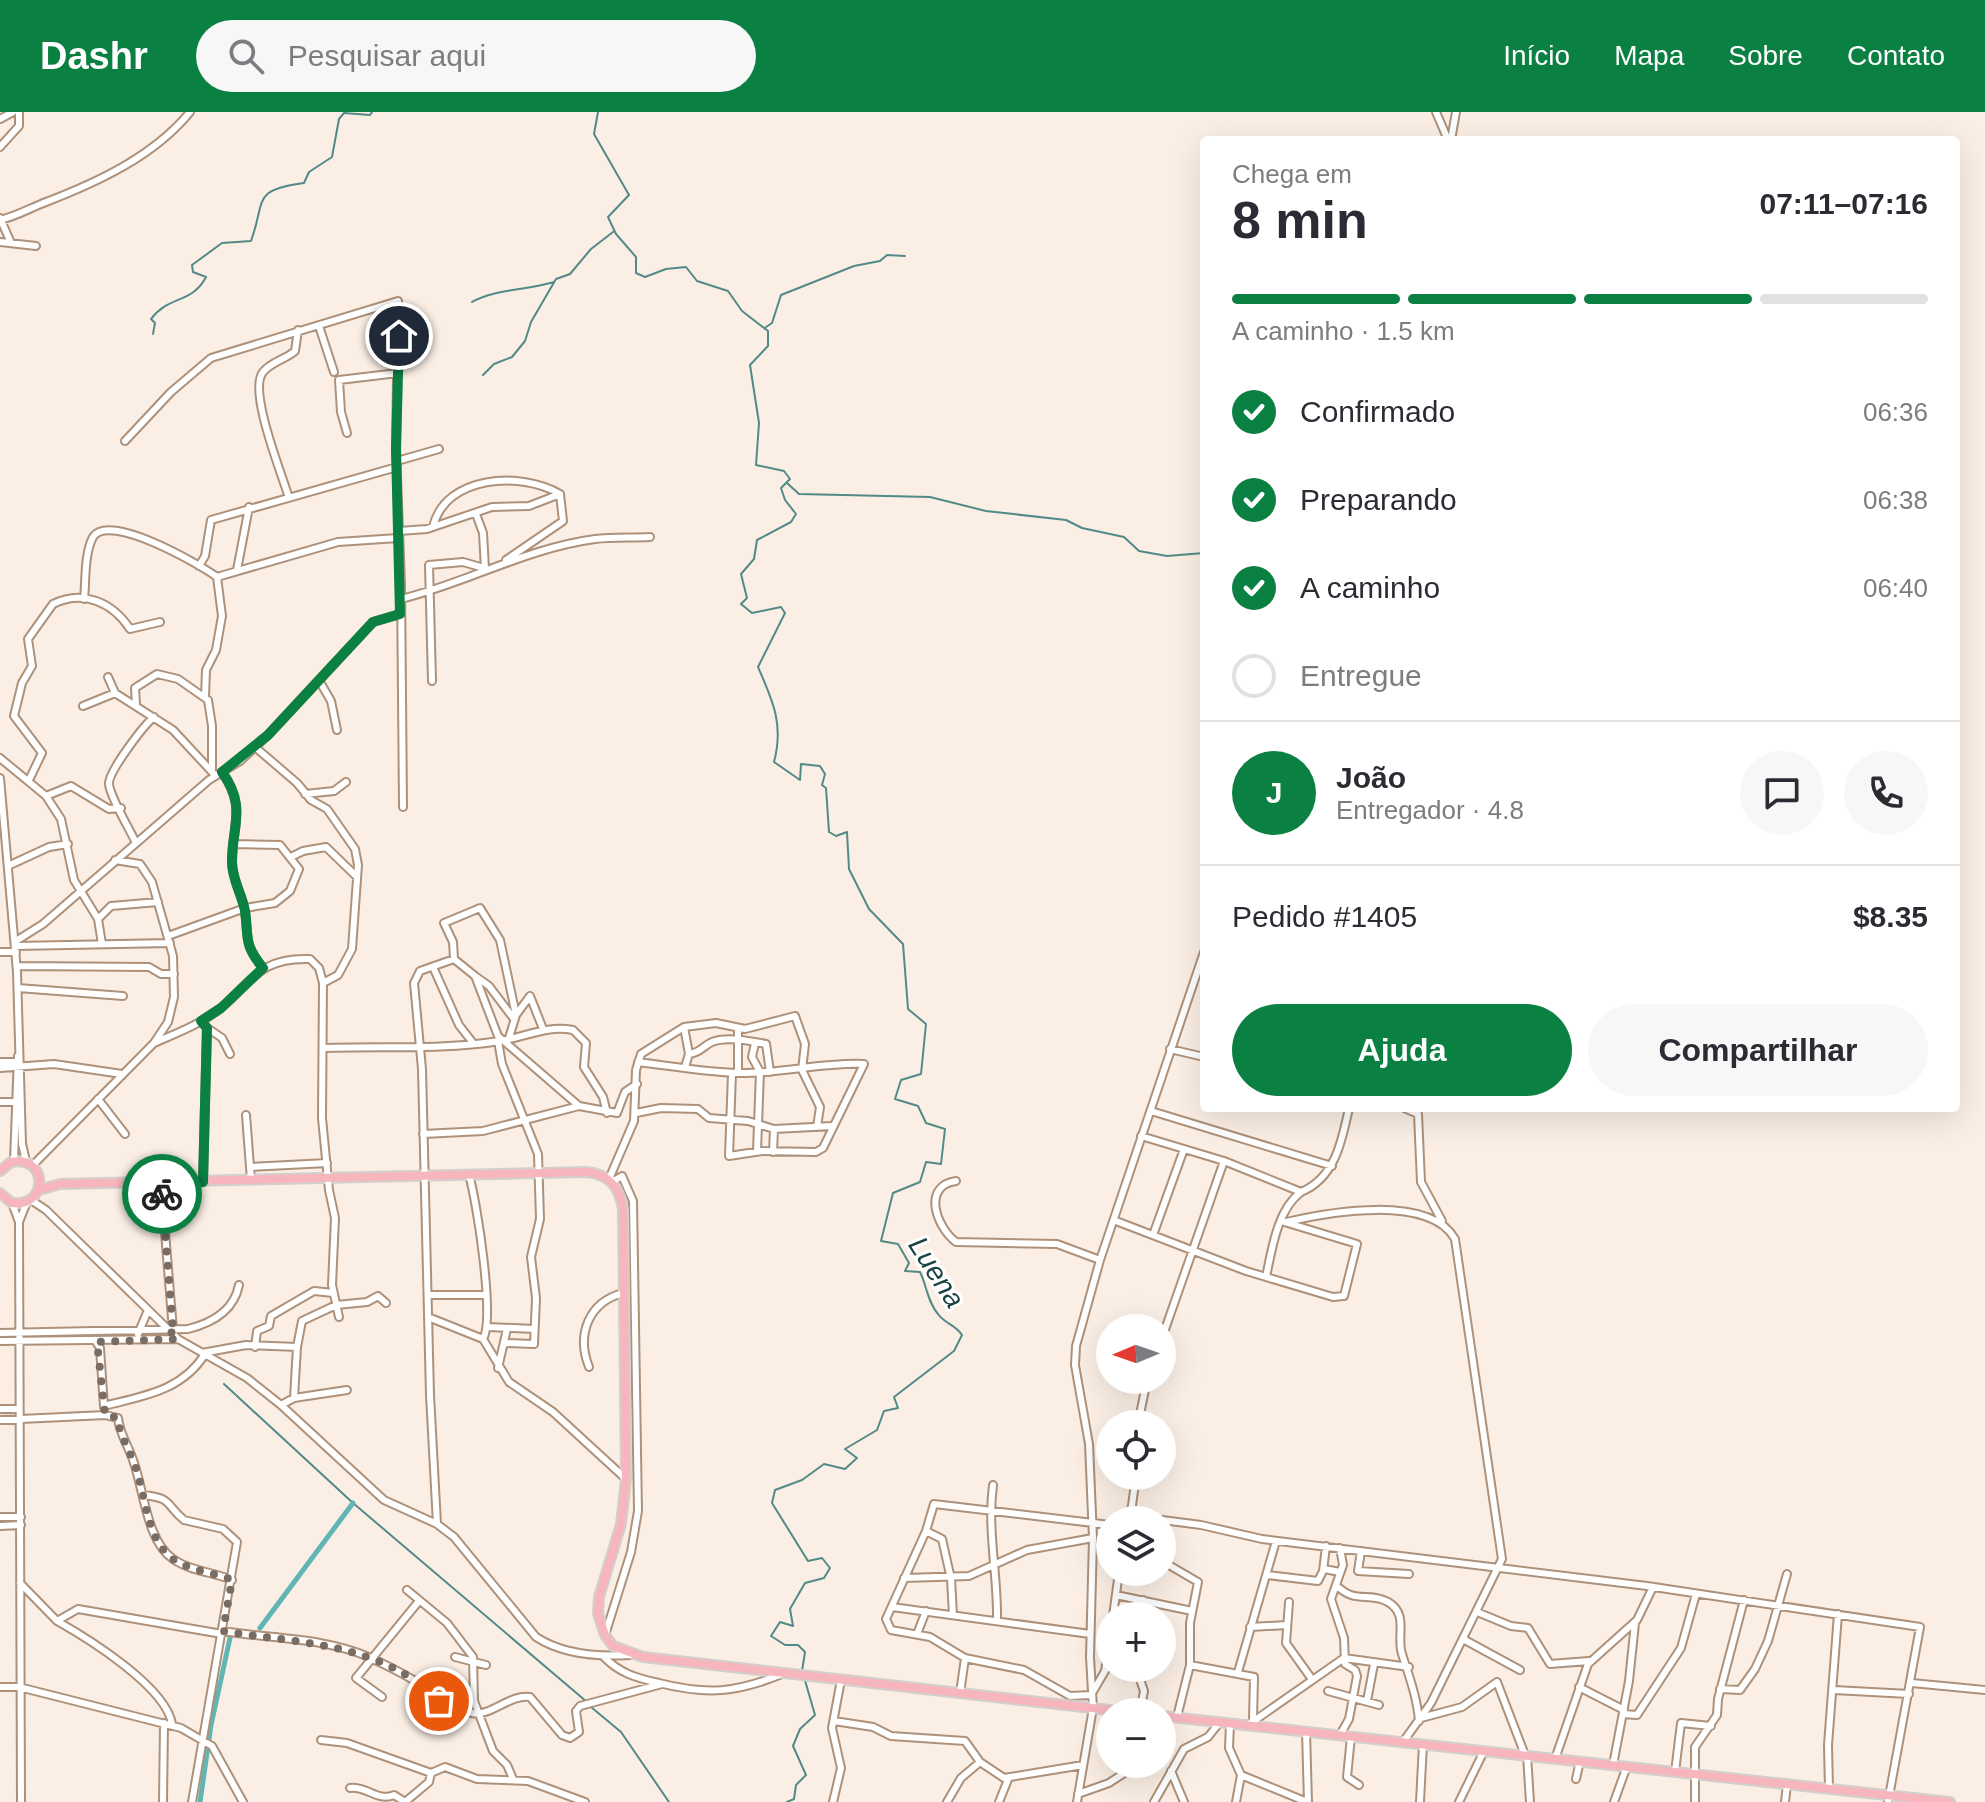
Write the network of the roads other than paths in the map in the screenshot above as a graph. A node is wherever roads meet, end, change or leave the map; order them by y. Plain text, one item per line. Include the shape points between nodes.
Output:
1 (16, 112) edge
2 (190, 112) edge
3 (1436, 112) edge
4 (1456, 112) edge
5 (0, 119) edge
6 (1447, 136) edge
7 (1450, 136) edge
8 (0, 147) edge
9 (1, 219) edge
10 (0, 242) edge
11 (11, 243) junction
12 (36, 246) dead end
13 (319, 326) junction
14 (298, 330) junction
15 (334, 372) dead end
16 (398, 373) junction
17 (347, 433) dead end
18 (125, 441) dead end
19 (439, 449) dead end
20 (397, 464) junction
21 (560, 494) junction
22 (288, 495) junction
23 (249, 507) junction
24 (476, 514) junction
25 (433, 527) junction
26 (399, 535) junction
27 (650, 537) dead end
28 (500, 564) junction
29 (199, 566) junction
30 (484, 569) junction
31 (237, 570) junction
32 (217, 577) junction
33 (429, 593) junction
34 (84, 599) junction
35 (401, 599) junction
36 (400, 614) junction
37 (160, 622) dead end
38 (108, 677) dead end
39 (432, 681) dead end
40 (320, 682) junction
41 (115, 693) junction
42 (205, 697) junction
43 (136, 704) junction
44 (83, 706) dead end
45 (154, 717) junction
46 (337, 730) dead end
47 (255, 747) junction
48 (0, 758) edge
49 (217, 773) junction
50 (0, 778) edge
51 (29, 780) junction
52 (346, 782) dead end
53 (305, 794) junction
54 (46, 796) junction
55 (403, 807) dead end
56 (121, 808) junction
57 (135, 841) junction
58 (68, 844) junction
59 (235, 844) junction
60 (291, 857) junction
61 (115, 860) junction
62 (10, 865) junction
63 (357, 877) junction
64 (11, 887) junction
65 (0, 888) edge
66 (82, 890) junction
67 (158, 902) junction
68 (245, 908) junction
69 (98, 919) junction
70 (169, 939) junction
71 (102, 944) junction
72 (16, 946) junction
73 (0, 952) edge
74 (454, 959) junction
75 (1200, 963) edge
76 (17, 966) junction
77 (433, 967) junction
78 (263, 968) junction
79 (174, 974) junction
80 (1196, 974) junction
81 (475, 976) junction
82 (1200, 976) edge
83 (323, 983) junction
84 (18, 988) junction
85 (123, 996) dead end
86 (515, 1017) junction
87 (201, 1021) junction
88 (684, 1027) junction
89 (207, 1028) junction
90 (543, 1029) junction
91 (738, 1029) junction
92 (503, 1040) junction
93 (738, 1041) junction
94 (154, 1043) junction
95 (473, 1043) junction
96 (755, 1043) junction
97 (324, 1048) junction
98 (417, 1048) junction
99 (1170, 1049) junction
100 (230, 1054) dead end
101 (689, 1054) junction
102 (1200, 1056) edge
103 (638, 1062) junction
104 (19, 1064) junction
105 (0, 1065) edge
106 (685, 1067) junction
107 (802, 1070) junction
108 (760, 1072) junction
109 (770, 1072) junction
110 (735, 1073) junction
111 (122, 1074) junction
112 (637, 1084) junction
113 (98, 1099) junction
114 (0, 1102) edge
115 (18, 1102) junction
116 (579, 1106) junction
117 (1151, 1111) junction
118 (1348, 1112) edge
119 (1413, 1112) edge
120 (607, 1113) junction
121 (636, 1113) junction
122 (246, 1115) dead end
123 (525, 1120) junction
124 (731, 1120) junction
125 (758, 1124) junction
126 (832, 1126) junction
127 (817, 1127) junction
128 (774, 1129) junction
129 (125, 1134) dead end
130 (423, 1134) junction
131 (1141, 1136) junction
132 (1184, 1149) junction
133 (757, 1151) junction
134 (773, 1152) junction
135 (14, 1161) junction
136 (1224, 1161) junction
137 (29, 1163) junction
138 (327, 1163) junction
139 (1332, 1166) junction
140 (250, 1167) junction
141 (0, 1171) edge
142 (538, 1174) junction
143 (39, 1175) junction
144 (469, 1175) junction
145 (425, 1176) junction
146 (328, 1178) junction
147 (251, 1180) junction
148 (611, 1180) junction
149 (956, 1181) dead end
150 (203, 1182) junction
151 (161, 1183) junction
152 (60, 1184) junction
153 (1301, 1192) junction
154 (0, 1193) edge
155 (34, 1196) junction
156 (12, 1203) junction
157 (1116, 1221) junction
158 (1283, 1221) junction
159 (19, 1222) junction
160 (1444, 1223) junction
161 (1153, 1235) junction
162 (1194, 1252) junction
163 (1100, 1260) junction
164 (1266, 1277) junction
165 (239, 1285) dead end
166 (333, 1293) junction
167 (623, 1293) junction
168 (429, 1295) junction
169 (484, 1295) junction
170 (386, 1303) dead end
171 (336, 1305) junction
172 (148, 1310) junction
173 (1171, 1314) edge
174 (339, 1317) dead end
175 (428, 1317) junction
176 (488, 1327) junction
177 (507, 1329) junction
178 (534, 1329) junction
179 (171, 1330) junction
180 (138, 1332) junction
181 (0, 1333) edge
182 (21, 1333) junction
183 (91, 1333) junction
184 (178, 1339) junction
185 (483, 1339) junction
186 (0, 1341) edge
187 (139, 1341) junction
188 (21, 1342) junction
189 (97, 1342) junction
190 (506, 1343) junction
191 (255, 1347) junction
192 (297, 1347) junction
193 (204, 1354) junction
194 (589, 1367) dead end
195 (498, 1368) junction
196 (347, 1390) dead end
197 (294, 1398) junction
198 (281, 1405) junction
199 (104, 1406) junction
200 (0, 1409) edge
201 (18, 1409) junction
202 (105, 1415) junction
203 (0, 1420) edge
204 (18, 1420) junction
205 (626, 1479) junction
206 (993, 1485) dead end
207 (143, 1495) junction
208 (990, 1509) junction
209 (0, 1517) edge
210 (21, 1521) junction
211 (1092, 1522) junction
212 (1096, 1523) edge
213 (437, 1524) junction
214 (1176, 1525) edge
215 (0, 1526) edge
216 (926, 1531) junction
217 (1093, 1538) junction
218 (1276, 1541) junction
219 (1326, 1546) junction
220 (1340, 1548) junction
221 (1361, 1551) junction
222 (995, 1565) junction
223 (1498, 1570) junction
224 (1323, 1571) junction
225 (1176, 1572) edge
226 (1340, 1572) junction
227 (1409, 1574) dead end
228 (1787, 1574) dead end
229 (1267, 1575) junction
230 (904, 1578) junction
231 (951, 1579) junction
232 (232, 1580) junction
233 (20, 1583) junction
234 (1336, 1585) junction
235 (1117, 1586) edge
236 (1653, 1587) junction
237 (407, 1590) dead end
238 (1696, 1594) junction
239 (1116, 1595) junction
240 (1143, 1600) joint
241 (1744, 1600) junction
242 (419, 1601) junction
243 (1115, 1602) edge
244 (1289, 1602) dead end
245 (1778, 1604) junction
246 (892, 1607) junction
247 (926, 1611) junction
248 (1192, 1611) junction
249 (1477, 1612) junction
250 (1838, 1614) junction
251 (953, 1615) junction
252 (57, 1621) junction
253 (997, 1621) junction
254 (1635, 1622) junction
255 (1287, 1625) junction
256 (1250, 1627) junction
257 (222, 1632) junction
258 (917, 1634) junction
259 (1090, 1634) junction
260 (605, 1635) junction
261 (1463, 1639) junction
262 (630, 1655) junction
263 (603, 1656) junction
264 (455, 1657) dead end
265 (371, 1658) junction
266 (965, 1658) junction
267 (1344, 1658) junction
268 (1589, 1661) junction
269 (475, 1662) junction
270 (1374, 1664) junction
271 (486, 1665) dead end
272 (1190, 1665) junction
273 (1409, 1667) junction
274 (1520, 1670) dead end
275 (1238, 1672) junction
276 (785, 1674) junction
277 (1311, 1678) junction
278 (841, 1680) junction
279 (1099, 1682) edge
280 (1912, 1683) junction
281 (662, 1684) junction
282 (0, 1687) edge
283 (19, 1687) junction
284 (1579, 1687) junction
285 (1720, 1689) junction
286 (1834, 1690) junction
287 (1985, 1690) edge
288 (1328, 1691) dead end
289 (960, 1693) junction
290 (1909, 1694) junction
291 (1091, 1695) junction
292 (382, 1697) dead end
293 (1353, 1698) junction
294 (1367, 1701) junction
295 (1379, 1705) dead end
296 (1093, 1708) junction
297 (1096, 1708) edge
298 (1624, 1712) junction
299 (480, 1714) junction
300 (1177, 1717) joint
301 (1420, 1720) junction
302 (834, 1721) junction
303 (1225, 1722) junction
304 (1251, 1722) junction
305 (168, 1724) junction
306 (1711, 1726) junction
307 (1306, 1731) junction
308 (1340, 1735) junction
309 (1351, 1737) junction
310 (201, 1740) junction
311 (321, 1740) dead end
312 (1403, 1742) junction
313 (1423, 1744) junction
314 (1484, 1751) junction
315 (1526, 1755) junction
316 (1555, 1759) junction
317 (1580, 1761) junction
318 (980, 1762) junction
319 (1176, 1763) edge
320 (1083, 1765) junction
321 (1613, 1765) junction
322 (1627, 1766) junction
323 (1675, 1772) junction
324 (431, 1773) junction
325 (1697, 1774) junction
326 (1241, 1775) junction
327 (1009, 1777) junction
328 (1117, 1778) edge
329 (1167, 1778) edge
330 (1174, 1778) edge
331 (513, 1779) junction
332 (1576, 1779) dead end
333 (1787, 1784) junction
334 (1359, 1785) dead end
335 (350, 1788) dead end
336 (1829, 1789) junction
337 (549, 1790) junction
338 (1283, 1791) junction
339 (1078, 1798) edge
340 (375, 1799) edge
341 (1889, 1799) edge
342 (1937, 1801) edge
343 (21, 1802) edge
344 (163, 1802) edge
345 (192, 1802) edge
346 (243, 1802) edge
347 (549, 1802) edge
348 (585, 1802) edge
349 (833, 1802) edge
350 (947, 1802) edge
351 (999, 1802) edge
352 (1154, 1802) edge
353 (1184, 1802) edge
354 (1236, 1802) edge
355 (1282, 1802) edge
356 (1307, 1802) edge
357 (1420, 1802) edge
358 (1459, 1802) edge
359 (1530, 1802) edge
360 (1614, 1802) edge
361 (1695, 1802) edge
362 (1785, 1802) edge
363 (1950, 1802) edge

1 - 5 street
1 - 8 street via 19,126
2 - 9 street via 170,134 83,189
3 - 6 street
4 - 7 street
9 - 11 street
10 - 11 street
11 - 12 street
13 - 14 street
13 - 15 street
13 - 16 street via 398,301
14 - 18 street via 211,358
14 - 22 street via 295,351 266,368 259,385
16 - 17 street via 339,380
16 - 20 street
19 - 20 street
20 - 22 street
20 - 26 street
21 - 24 street via 529,506 492,507
21 - 25 street via 523,479 477,484 446,500
21 - 28 street via 563,521
22 - 23 street
23 - 29 street via 211,520
23 - 31 street
24 - 25 street
24 - 30 street via 483,533
25 - 26 street
26 - 31 street via 338,542
26 - 35 street
27 - 28 street via 595,539
28 - 30 street
29 - 32 street
29 - 34 street via 132,531 99,532 88,554
30 - 33 street
30 - 33 street via 463,562 429,565
31 - 32 street
32 - 42 street via 222,616 206,670
33 - 35 street
33 - 39 street
34 - 37 street via 116,609 130,629
34 - 51 street via 53,604 28,639 32,666 14,716 42,753
35 - 36 street
36 - 40 street via 373,622
36 - 55 street
38 - 41 street
40 - 46 street via 331,701
40 - 47 street
41 - 43 street
41 - 44 street
42 - 43 street via 178,679 157,674 135,688
42 - 49 street
43 - 45 street
45 - 49 street
45 - 56 street via 110,778
47 - 49 street
47 - 53 street
48 - 51 street
49 - 57 street
49 - 59 street via 236,797
50 - 62 street
51 - 54 street
52 - 53 street via 334,791
53 - 63 street via 341,826 355,849
54 - 56 street via 71,786 109,809
54 - 58 street via 61,819
56 - 57 street
57 - 61 street
58 - 62 street
58 - 66 street via 74,880
59 - 60 street via 277,843
59 - 68 street via 233,879
60 - 63 street via 326,847
60 - 68 street via 299,869 286,896
61 - 66 street
61 - 67 street via 140,864
62 - 64 street
63 - 83 street via 352,949 338,975
64 - 65 street
64 - 72 street
66 - 69 street
66 - 72 street
67 - 69 street via 111,906
67 - 70 street
68 - 70 street
68 - 78 street via 246,944
69 - 71 street
70 - 71 street
70 - 79 street
71 - 72 street
72 - 73 street
72 - 76 street
74 - 77 street
74 - 81 street
74 - 86 street via 444,923 480,908 500,940
75 - 80 street
76 - 79 street via 149,967
76 - 84 street
77 - 95 street via 459,1025
77 - 98 street via 416,975
78 - 83 street via 310,959
78 - 87 street
79 - 94 street via 171,1010
80 - 82 street
80 - 99 street
81 - 86 street
81 - 92 street
83 - 97 street
84 - 85 street
84 - 104 street
86 - 90 street via 530,996
86 - 92 street
87 - 89 street
87 - 94 street
88 - 91 street via 716,1023
88 - 101 street
88 - 103 street via 646,1050
89 - 100 street via 222,1038
89 - 150 street
90 - 92 street
90 - 120 street via 577,1031 586,1043 584,1067
91 - 93 street
91 - 107 street via 795,1016 805,1044
92 - 95 street
92 - 116 street
92 - 123 street via 502,1064
93 - 96 street
93 - 101 street via 716,1041
93 - 110 street
94 - 111 street
95 - 98 street
96 - 108 street via 752,1057
96 - 109 street via 768,1047
97 - 98 street
97 - 138 street
98 - 130 street
99 - 102 street
99 - 117 street
101 - 106 street
103 - 106 street
103 - 112 street
104 - 105 street
104 - 111 street
104 - 115 street
106 - 110 street
107 - 109 street
107 - 126 street via 839,1062 864,1064
107 - 127 street via 820,1107
108 - 109 street
108 - 110 street
108 - 125 street
110 - 124 street
111 - 113 street
112 - 120 street via 625,1092 619,1111
112 - 121 street
113 - 129 street
113 - 137 street
114 - 115 street
115 - 135 street
115 - 137 street
116 - 120 street
116 - 123 street
117 - 131 street
117 - 139 street
118 - 139 street
119 - 160 street via 1418,1114 1421,1182
121 - 124 street via 698,1109 709,1118
121 - 148 street
122 - 140 street
123 - 130 street via 483,1131
123 - 142 street via 536,1145
124 - 125 street
124 - 133 street via 729,1156
125 - 128 street
125 - 133 street
126 - 127 street
126 - 134 street via 820,1151
127 - 128 street
128 - 134 street
130 - 145 street
131 - 132 street
131 - 157 street
132 - 136 street
132 - 161 street
133 - 134 street
135 - 137 main road
135 - 141 main road
136 - 153 street
136 - 162 street
137 - 143 main road
138 - 140 street
138 - 146 street
139 - 153 street via 1316,1186
140 - 147 street
142 - 144 main road
142 - 148 main road via 594,1172
142 - 178 street via 539,1231 531,1257
143 - 152 main road
143 - 155 main road
144 - 145 main road
144 - 169 street
145 - 146 main road
145 - 168 street
146 - 147 main road
146 - 166 street via 335,1223
147 - 150 main road
148 - 167 main road via 623,1210
148 - 260 street via 622,1176 633,1201 638,1511
149 - 163 street via 945,1182 935,1202 944,1233 956,1242 1057,1244
150 - 151 main road
151 - 152 main road
151 - 179 street
152 - 155 main road
153 - 158 street via 1288,1205
154 - 156 main road
155 - 156 main road
155 - 159 street
155 - 172 street
156 - 159 street
157 - 161 street
157 - 163 street
158 - 160 street via 1386,1210 1423,1214
158 - 164 street
158 - 164 street via 1357,1244 1344,1296
159 - 182 street
160 - 223 street via 1456,1241 1499,1527
161 - 162 street
162 - 164 street
162 - 173 street
163 - 211 street via 1075,1356 1089,1444
165 - 179 street via 235,1301 219,1316 198,1327
166 - 171 street
166 - 191 street via 314,1291 271,1316 269,1326 257,1331
167 - 194 street via 605,1298 591,1315 585,1339
167 - 205 main road
168 - 169 street
168 - 175 street
169 - 176 street
170 - 171 street via 378,1296
171 - 174 street
171 - 192 street via 302,1321
172 - 179 street
172 - 180 street
175 - 185 street
175 - 213 street
176 - 177 street
176 - 185 street
177 - 178 street
177 - 190 street
178 - 190 street via 534,1344
179 - 180 street
179 - 184 street
180 - 183 street
180 - 187 street
181 - 182 street
182 - 183 street
182 - 188 street
183 - 189 street
184 - 187 street
184 - 193 street
185 - 195 street
186 - 188 street
187 - 189 street
188 - 189 street
188 - 201 street
189 - 199 street
190 - 195 street
191 - 192 street
191 - 193 street
192 - 197 street
193 - 198 street
193 - 199 street via 193,1372 168,1387 144,1399
195 - 205 street via 509,1382 583,1436
196 - 197 street
197 - 198 street
198 - 213 street via 384,1500
199 - 202 street
200 - 201 street
201 - 204 street
202 - 204 street
202 - 207 street via 118,1418
203 - 204 street
204 - 210 street
205 - 260 main road via 621,1524 599,1597
206 - 208 street
207 - 232 street via 169,1556
207 - 232 street via 161,1496 184,1520 223,1529 234,1537
208 - 211 street
208 - 216 street via 938,1502 932,1506
208 - 222 street
209 - 210 street
210 - 215 street
210 - 233 street
211 - 212 street
211 - 217 street
213 - 263 street via 454,1537 536,1637 566,1650
214 - 218 street
216 - 230 street
216 - 231 street via 941,1536
217 - 222 street via 1027,1550
217 - 259 street
218 - 219 street
218 - 229 street
219 - 220 street
219 - 224 street
220 - 221 street
220 - 226 street
221 - 223 street
221 - 227 street via 1358,1571
222 - 231 street
222 - 253 street
223 - 236 street
223 - 249 street
224 - 226 street
224 - 229 street via 1318,1581
225 - 248 street via 1197,1579
226 - 234 street
228 - 245 street
229 - 256 street
230 - 231 street
230 - 246 street
231 - 251 street
232 - 257 street
233 - 252 street
233 - 283 street
234 - 267 street via 1331,1599 1344,1638
234 - 273 street via 1351,1597 1382,1599 1394,1606
235 - 239 street
236 - 238 street
236 - 254 street
237 - 242 street
238 - 241 street
238 - 298 street via 1676,1658 1637,1715
239 - 240 street
239 - 243 street
240 - 248 street
241 - 245 street
241 - 285 street
242 - 265 street
242 - 269 street via 451,1627
244 - 255 street
245 - 250 street
245 - 285 street via 1768,1641 1746,1685
246 - 247 street
246 - 258 street via 888,1627
247 - 251 street
247 - 258 street
248 - 272 street
249 - 261 street
249 - 268 street via 1528,1628 1550,1664
250 - 280 street via 1920,1627
250 - 286 street
251 - 253 street
252 - 257 street via 78,1609
252 - 305 street via 112,1655 166,1707
253 - 259 street
254 - 268 street
254 - 298 street
255 - 256 street
255 - 277 street via 1288,1648
256 - 275 street
257 - 265 street via 311,1641
257 - 310 street
258 - 266 street
259 - 291 street
260 - 262 main road
261 - 274 street
261 - 301 street
262 - 263 street
262 - 276 main road
263 - 281 street via 616,1670
264 - 269 street
265 - 292 street via 356,1678
265 - 299 street via 439,1701
266 - 289 street
266 - 291 street via 1024,1670 1070,1696
267 - 270 street
267 - 277 street
267 - 293 street via 1345,1666 1357,1672
268 - 284 street
269 - 271 street
269 - 299 street via 474,1701
270 - 273 street
270 - 294 street
272 - 275 street
272 - 300 street
273 - 301 street
275 - 304 street via 1254,1677
276 - 278 main road
276 - 281 street via 698,1693
277 - 304 street
278 - 289 main road
278 - 302 street
279 - 291 street
280 - 287 street
280 - 290 street
281 - 299 street via 580,1706 579,1732 573,1738 562,1735 530,1697
282 - 283 street
283 - 305 street
283 - 343 street
284 - 298 street
284 - 316 street
285 - 306 street
286 - 290 street
286 - 336 street
288 - 293 street
289 - 296 main road
290 - 341 street
291 - 296 street
293 - 294 street
293 - 308 street
294 - 295 street
296 - 297 main road
296 - 320 street
298 - 321 street
299 - 331 street via 493,1751
300 - 303 main road
301 - 312 street
301 - 315 street via 1462,1707 1497,1682
302 - 318 street via 873,1727 891,1736 965,1741
302 - 349 street via 841,1768
303 - 304 main road
303 - 319 street via 1184,1749
303 - 326 street
304 - 307 main road
305 - 310 street
305 - 344 street
306 - 323 street via 1681,1723
306 - 325 street via 1695,1747
307 - 308 main road
307 - 356 street
308 - 309 main road
309 - 312 main road
309 - 334 street via 1347,1777
310 - 345 street
310 - 346 street via 212,1746
311 - 324 street via 347,1743
312 - 313 main road
313 - 314 main road
313 - 357 street
314 - 315 main road
314 - 358 street
315 - 316 main road
315 - 359 street
316 - 317 main road
317 - 321 main road
317 - 332 street
318 - 327 street
318 - 350 street via 961,1778
320 - 327 street
320 - 339 street
321 - 322 main road
322 - 323 main road
322 - 360 street
323 - 325 main road
324 - 331 street via 445,1767 468,1778
324 - 340 street via 429,1782 405,1802 394,1795
325 - 333 main road
325 - 361 street
326 - 338 street
326 - 354 street
327 - 351 street
328 - 339 street
329 - 352 street
330 - 353 street
331 - 337 street
333 - 336 main road
333 - 362 street
335 - 340 street via 359,1787
336 - 341 main road
337 - 347 street
337 - 348 street
338 - 355 street
338 - 356 street
341 - 342 main road
342 - 363 main road

